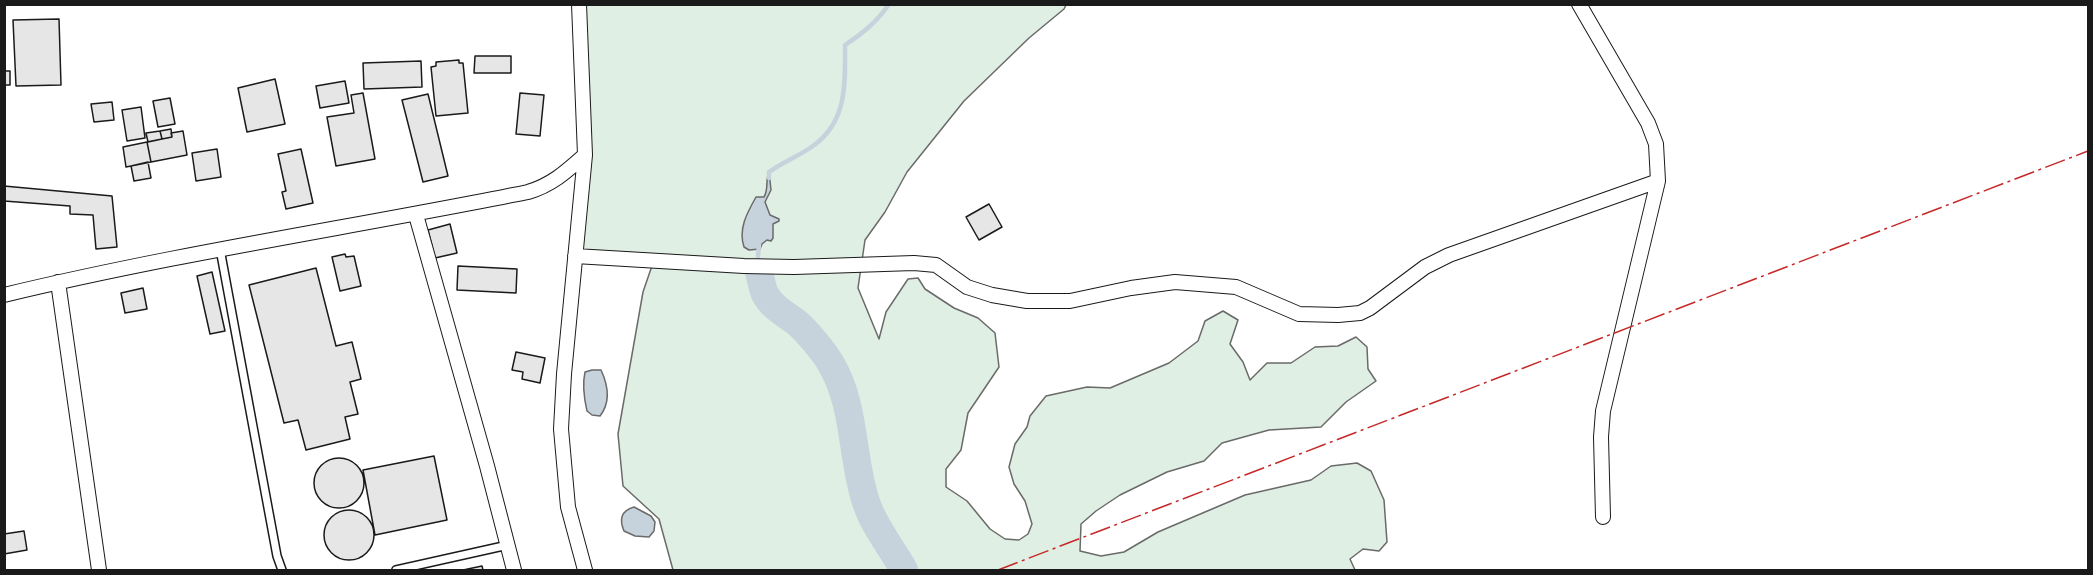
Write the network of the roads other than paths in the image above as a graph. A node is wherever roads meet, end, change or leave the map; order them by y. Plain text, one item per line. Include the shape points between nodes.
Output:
1 (579, 4) edge
2 (1579, 4) edge
3 (585, 155) junction
4 (1659, 181) junction
5 (416, 215) junction
6 (220, 249) junction
7 (575, 256) junction
8 (58, 282) junction
9 (4, 295) edge
10 (1603, 517) dead end
11 (508, 545) junction
12 (99, 570) edge
13 (282, 570) edge
14 (396, 570) edge
15 (514, 570) edge
16 (585, 570) edge

1 - 3 street
2 - 4 street via 1648,123 1656,144
3 - 5 street via 543,187
3 - 7 street
4 - 7 street via 1437,260 1370,308 1338,315 1299,314 1228,286 1175,282 1070,301 1027,301 967,287 936,265 744,266
4 - 10 street via 1603,411
5 - 6 street
5 - 11 street
6 - 8 street
6 - 13 lane
7 - 16 street via 561,429 568,507
8 - 9 street
8 - 12 street
11 - 14 lane
11 - 15 street

